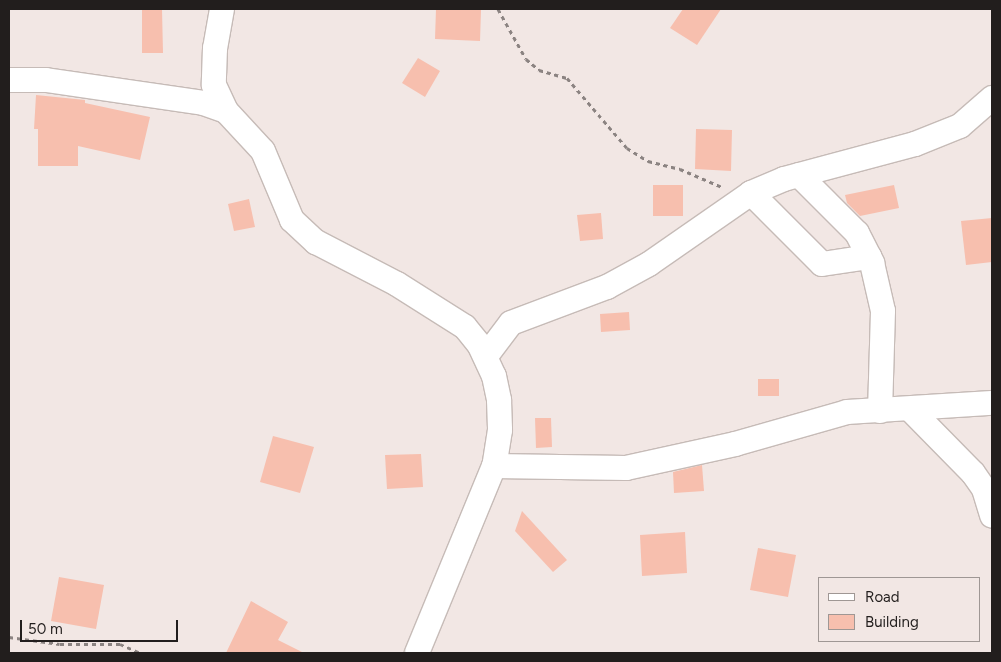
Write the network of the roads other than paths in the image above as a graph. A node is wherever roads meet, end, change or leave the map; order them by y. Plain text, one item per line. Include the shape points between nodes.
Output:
1 (222, 9) edge
2 (9, 80) edge
3 (992, 98) edge
4 (226, 111) junction
5 (799, 175) junction
6 (747, 195) junction
7 (869, 257) junction
8 (486, 356) junction
9 (992, 403) edge
10 (911, 410) junction
11 (880, 411) junction
12 (494, 466) junction
13 (992, 516) edge
14 (417, 653) edge

1 - 4 street via 213,70 214,85
2 - 4 street via 46,80 203,103
3 - 5 street via 960,126 930,138
4 - 8 street via 263,151 285,205 302,230 316,242 445,312 472,334
5 - 6 street
5 - 7 street via 857,233
6 - 7 street via 822,264
6 - 8 street via 649,264 608,287 511,323
7 - 11 street via 883,311
8 - 12 street via 499,400 500,430
9 - 10 street
10 - 11 street
10 - 13 street via 973,473 984,489
11 - 12 street via 847,412 735,444 626,468
12 - 14 street

